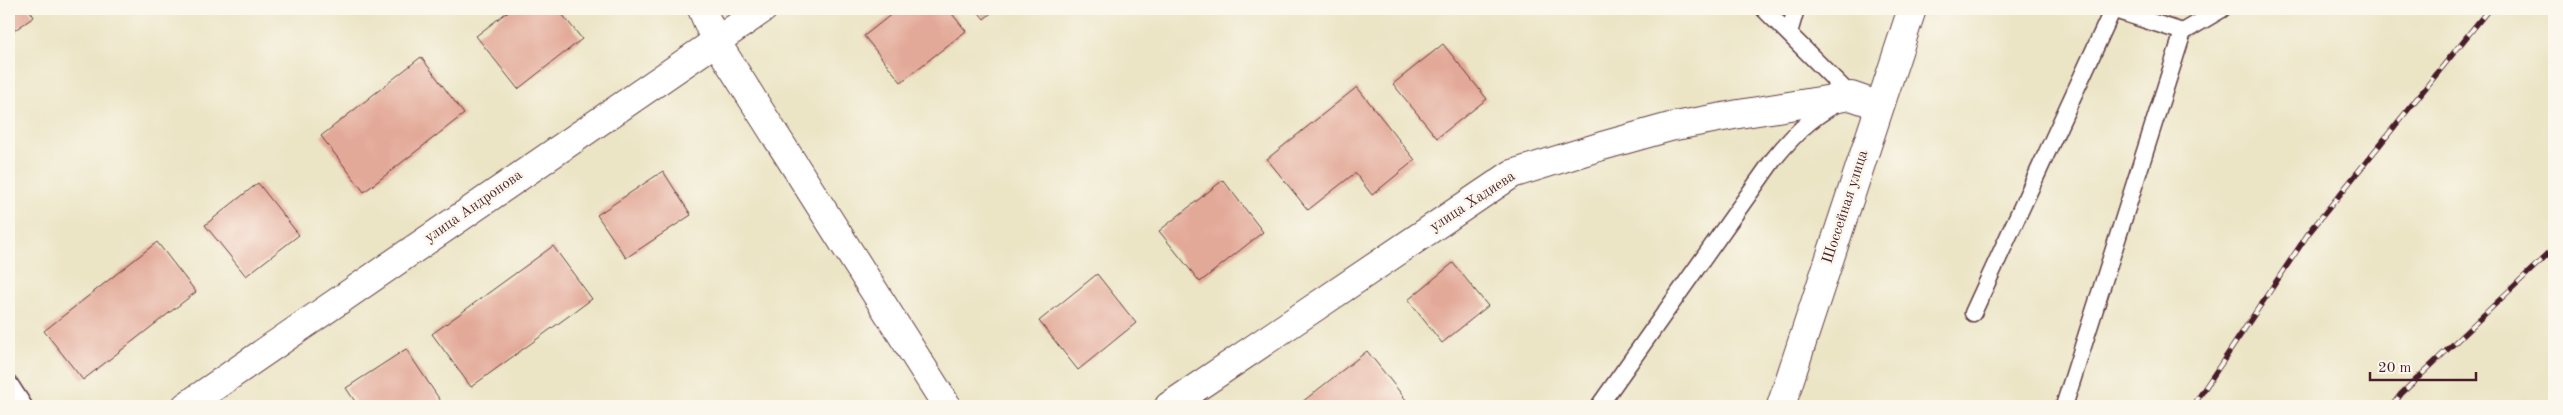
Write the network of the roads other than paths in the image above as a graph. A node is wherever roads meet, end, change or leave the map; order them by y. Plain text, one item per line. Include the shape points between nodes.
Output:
1 (702, 9) edge
2 (763, 9) edge
3 (1764, 9) edge
4 (1796, 9) edge
5 (1912, 9) edge
6 (2112, 9) edge
7 (2222, 9) edge
8 (2183, 32) junction
9 (1789, 33) junction
10 (715, 40) junction
11 (1851, 96) junction
12 (1880, 106) junction
13 (1973, 313) dead end
14 (9, 383) edge
15 (24, 406) edge
16 (186, 406) edge
17 (947, 406) edge
18 (1169, 406) edge
19 (1599, 406) edge
20 (1781, 406) edge
21 (2064, 406) edge

1 - 10 street
2 - 10 street, улица Андронова
3 - 9 lane
4 - 9 lane
5 - 12 street, Шоссейная улица
6 - 8 lane
6 - 13 lane
7 - 8 lane
8 - 21 lane
9 - 11 lane
10 - 16 street, улица Андронова
10 - 17 street
11 - 12 street, улица Хадиева
11 - 18 street, улица Хадиева via 1670,127 1512,174
11 - 19 lane via 1812,118 1784,146
12 - 20 street, Шоссейная улица
14 - 15 lane

